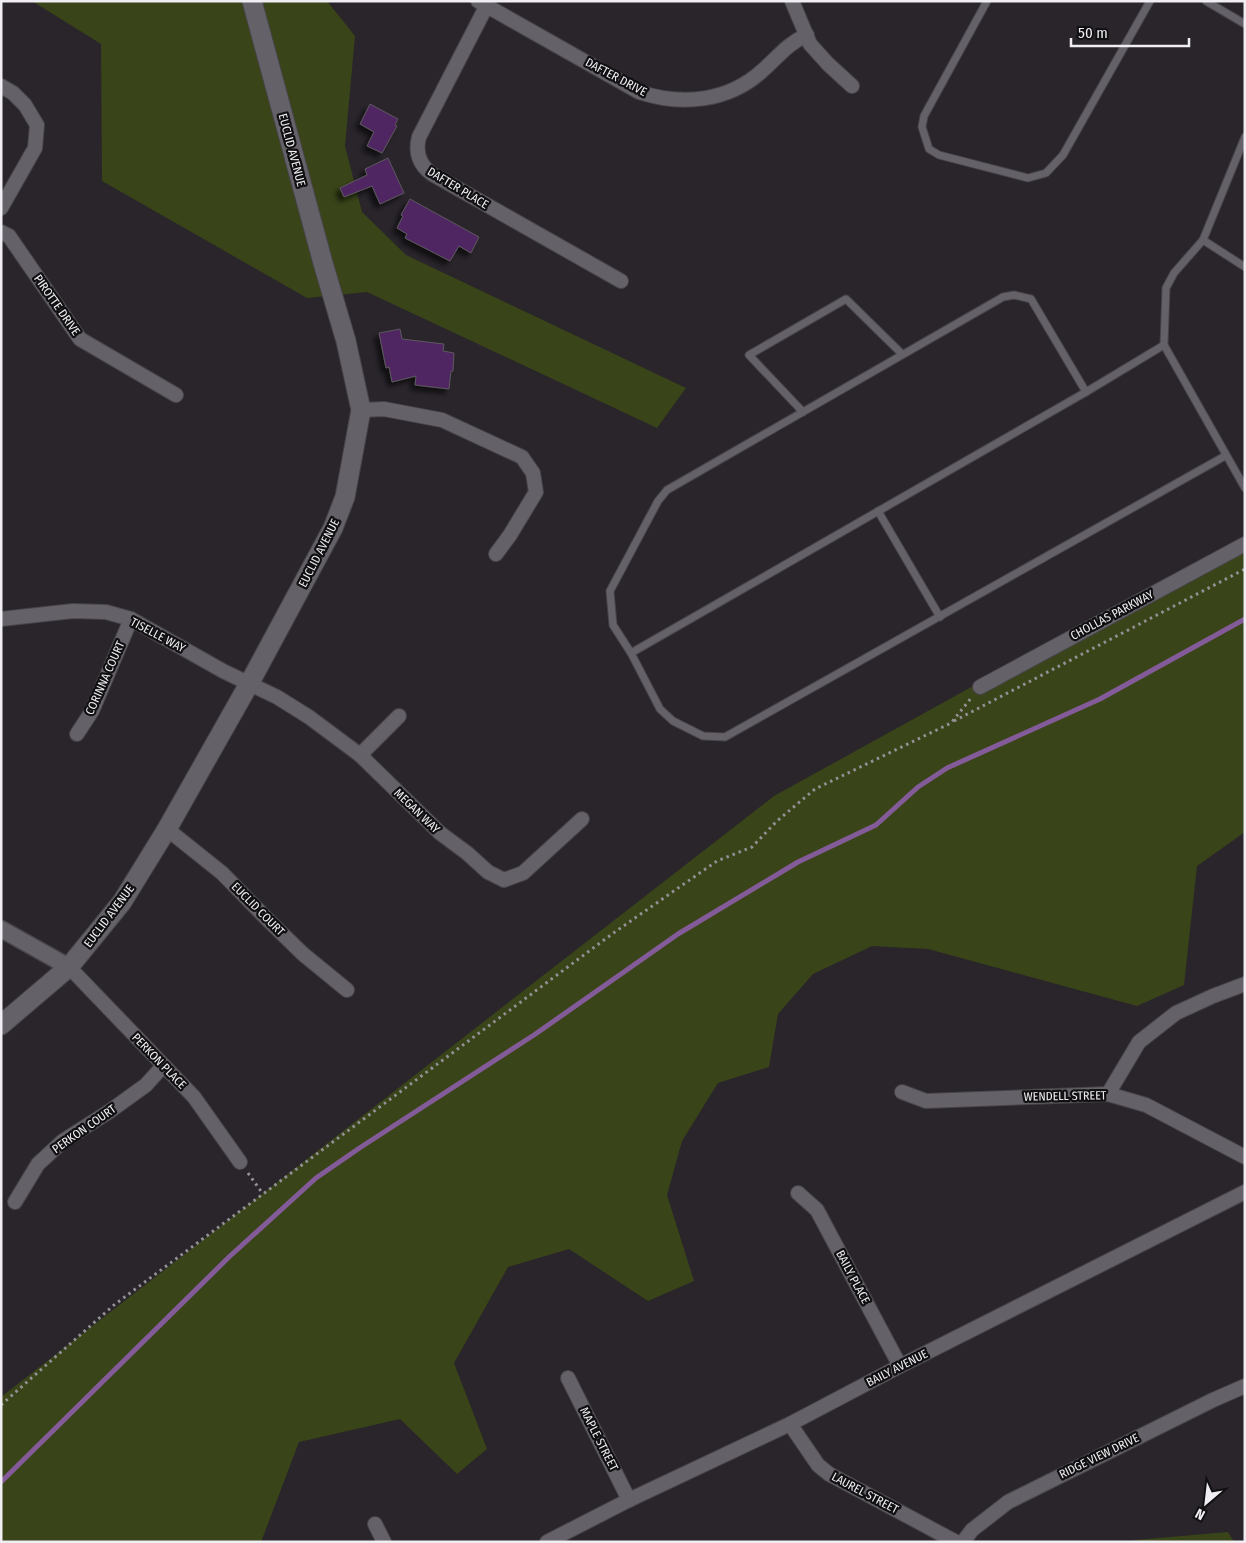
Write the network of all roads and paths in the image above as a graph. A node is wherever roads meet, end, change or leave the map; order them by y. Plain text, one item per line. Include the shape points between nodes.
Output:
1 (252, 1) edge
2 (792, 1) edge
3 (987, 1) edge
4 (1150, 1) edge
5 (1206, 1) edge
6 (482, 4) edge
7 (1245, 24) edge
8 (807, 35) junction
9 (1, 86) edge
10 (852, 86) dead end
11 (1245, 137) edge
12 (1, 208) edge
13 (1, 232) edge
14 (1203, 240) junction
15 (1245, 267) edge
16 (621, 281) dead end
17 (1164, 345) junction
18 (902, 354) junction
19 (1086, 392) junction
20 (176, 395) dead end
21 (361, 410) junction
22 (802, 412) junction
23 (1226, 456) junction
24 (1245, 488) edge
25 (878, 511) junction
26 (1245, 544) edge
27 (496, 554) dead end
28 (1245, 569) edge
29 (940, 617) junction
30 (1, 619) edge
31 (131, 620) junction
32 (631, 653) junction
33 (249, 684) junction
34 (980, 687) joint
35 (398, 716) dead end
36 (952, 723) junction
37 (77, 734) dead end
38 (360, 755) junction
39 (582, 819) dead end
40 (167, 829) junction
41 (1, 929) edge
42 (69, 967) junction
43 (1245, 984) edge
44 (347, 990) dead end
45 (1, 1025) edge
46 (164, 1066) junction
47 (902, 1092) dead end
48 (1108, 1094) junction
49 (1245, 1157) edge
50 (240, 1162) joint
51 (1245, 1192) edge
52 (798, 1193) dead end
53 (263, 1194) junction
54 (15, 1202) dead end
55 (900, 1366) junction
56 (568, 1378) dead end
57 (1245, 1386) edge
58 (1, 1405) edge
59 (790, 1424) junction
60 (629, 1500) junction
61 (375, 1524) dead end
62 (384, 1542) edge
63 (547, 1542) edge
64 (956, 1542) edge
65 (964, 1542) edge

1 - 21 main road, EUCLID AVENUE via 346,340
2 - 8 street
3 - 4 lane via 924,116 922,127 929,149 939,156 1028,178 1046,173 1063,155
5 - 7 lane
6 - 8 street, DAFTER DRIVE via 639,92 668,100 698,100 742,86 757,76 780,52
6 - 16 street, DAFTER PLACE via 477,22 419,137 417,144 422,166
8 - 10 street via 810,44
9 - 12 street via 25,105 37,125 35,148
11 - 14 lane
13 - 20 street, PIROTTE DRIVE via 9,236 80,340
14 - 15 lane
14 - 17 lane via 1174,273 1166,288
17 - 19 lane
17 - 23 lane
18 - 19 lane via 1003,297 1014,294 1031,299
18 - 22 lane
18 - 22 lane via 846,299 749,354
19 - 25 lane
21 - 27 street via 384,409 442,420 522,457 533,472 536,492
21 - 33 main road, EUCLID AVENUE via 345,497 333,528
22 - 32 lane via 668,490 658,501 610,591 613,625
23 - 24 lane
23 - 29 lane
25 - 29 lane
25 - 32 lane
26 - 34 street, CHOLLAS PARKWAY
28 - 36 path
29 - 32 lane via 725,738 703,736 673,721 660,709
30 - 31 street, TISELLE WAY via 74,611 106,612
31 - 33 street, TISELLE WAY
31 - 37 street, CORINNA COURT via 92,711
33 - 38 street, MEGAN WAY via 309,717
33 - 40 main road, EUCLID AVENUE
34 - 36 path
35 - 38 street
36 - 53 path via 815,789 777,820 752,847 717,861 612,934
38 - 39 street, MEGAN WAY via 440,833 488,872 504,880 523,874
40 - 42 main road, EUCLID AVENUE via 122,902
40 - 44 street, EUCLID COURT via 222,873 303,954
41 - 42 street
42 - 45 main road, EUCLID AVENUE
42 - 46 street, PERKON PLACE
43 - 48 street via 1176,1013 1138,1042
46 - 50 street, PERKON PLACE via 194,1097
46 - 54 street, PERKON COURT via 146,1085 63,1141 38,1164
47 - 48 street, WENDELL STREET via 926,1101
48 - 49 street, WENDELL STREET via 1146,1106
50 - 53 path
51 - 55 street, BAILY AVENUE
52 - 55 street, BAILY PLACE via 817,1210
53 - 58 path via 114,1305
55 - 59 street, BAILY AVENUE
56 - 60 street, MAPLE STREET
57 - 65 street, RIDGE VIEW DRIVE via 1008,1502 972,1530
59 - 60 street, BAILY AVENUE
59 - 64 street, LAUREL STREET via 818,1465 829,1474
60 - 63 street, BAILY AVENUE
61 - 62 street

